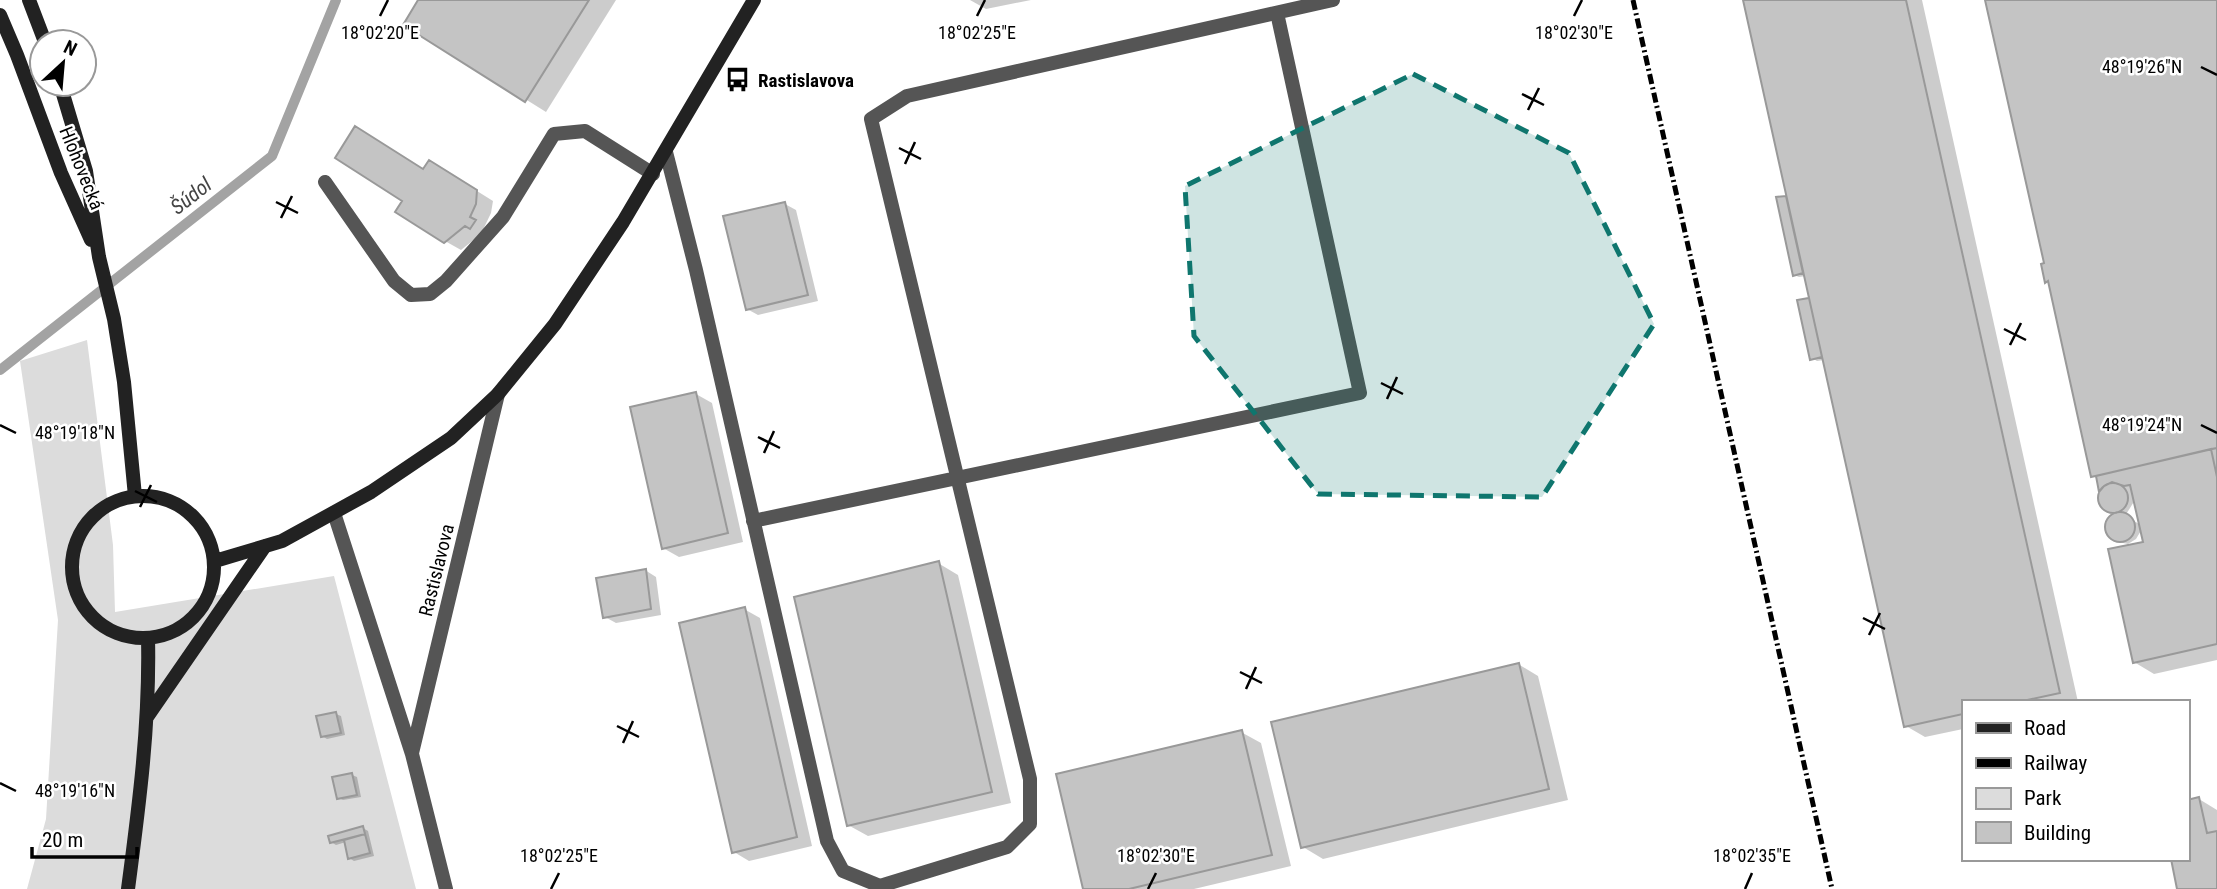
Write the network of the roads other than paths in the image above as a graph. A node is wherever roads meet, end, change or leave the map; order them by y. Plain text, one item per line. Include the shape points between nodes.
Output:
1 (29, 0) edge
2 (754, 0) edge
3 (1333, 0) edge
4 (1277, 13) junction
5 (0, 15) edge
6 (40, 28) edge
7 (64, 98) edge
8 (666, 152) junction
9 (653, 174) junction
10 (325, 182) dead end
11 (99, 257) junction
12 (498, 394) junction
13 (957, 478) junction
14 (135, 496) junction
15 (334, 513) junction
16 (753, 521) junction
17 (265, 545) junction
18 (215, 561) junction
19 (148, 638) junction
20 (146, 719) junction
21 (412, 754) junction
22 (128, 889) edge
23 (446, 889) edge

1 - 6 main road
2 - 8 main road
3 - 4 street
4 - 13 street via 907,96 871,119
4 - 13 street via 1360,393
5 - 11 main road, Hlohovecká
7 - 11 main road via 86,171
8 - 9 main road
8 - 16 street
9 - 10 street via 585,131 554,134 503,217 446,281 430,294 411,295 394,281
9 - 12 main road via 555,324
11 - 14 main road via 124,382
12 - 15 main road via 451,438
12 - 21 street, Rastislavova
13 - 16 street
13 - 16 street via 1030,779 1030,824 1007,847 880,886 844,871 827,841
14 - 18 main road via 158,496 186,509 205,532
14 - 19 main road via 114,501 89,519 74,545 72,578 77,596 100,624 116,633
15 - 17 main road via 282,541
15 - 21 street, Rastislavova
17 - 18 main road
17 - 20 main road
18 - 19 main road via 214,579 199,612 170,634
19 - 20 main road
20 - 22 main road
21 - 23 street, Rastislavova

